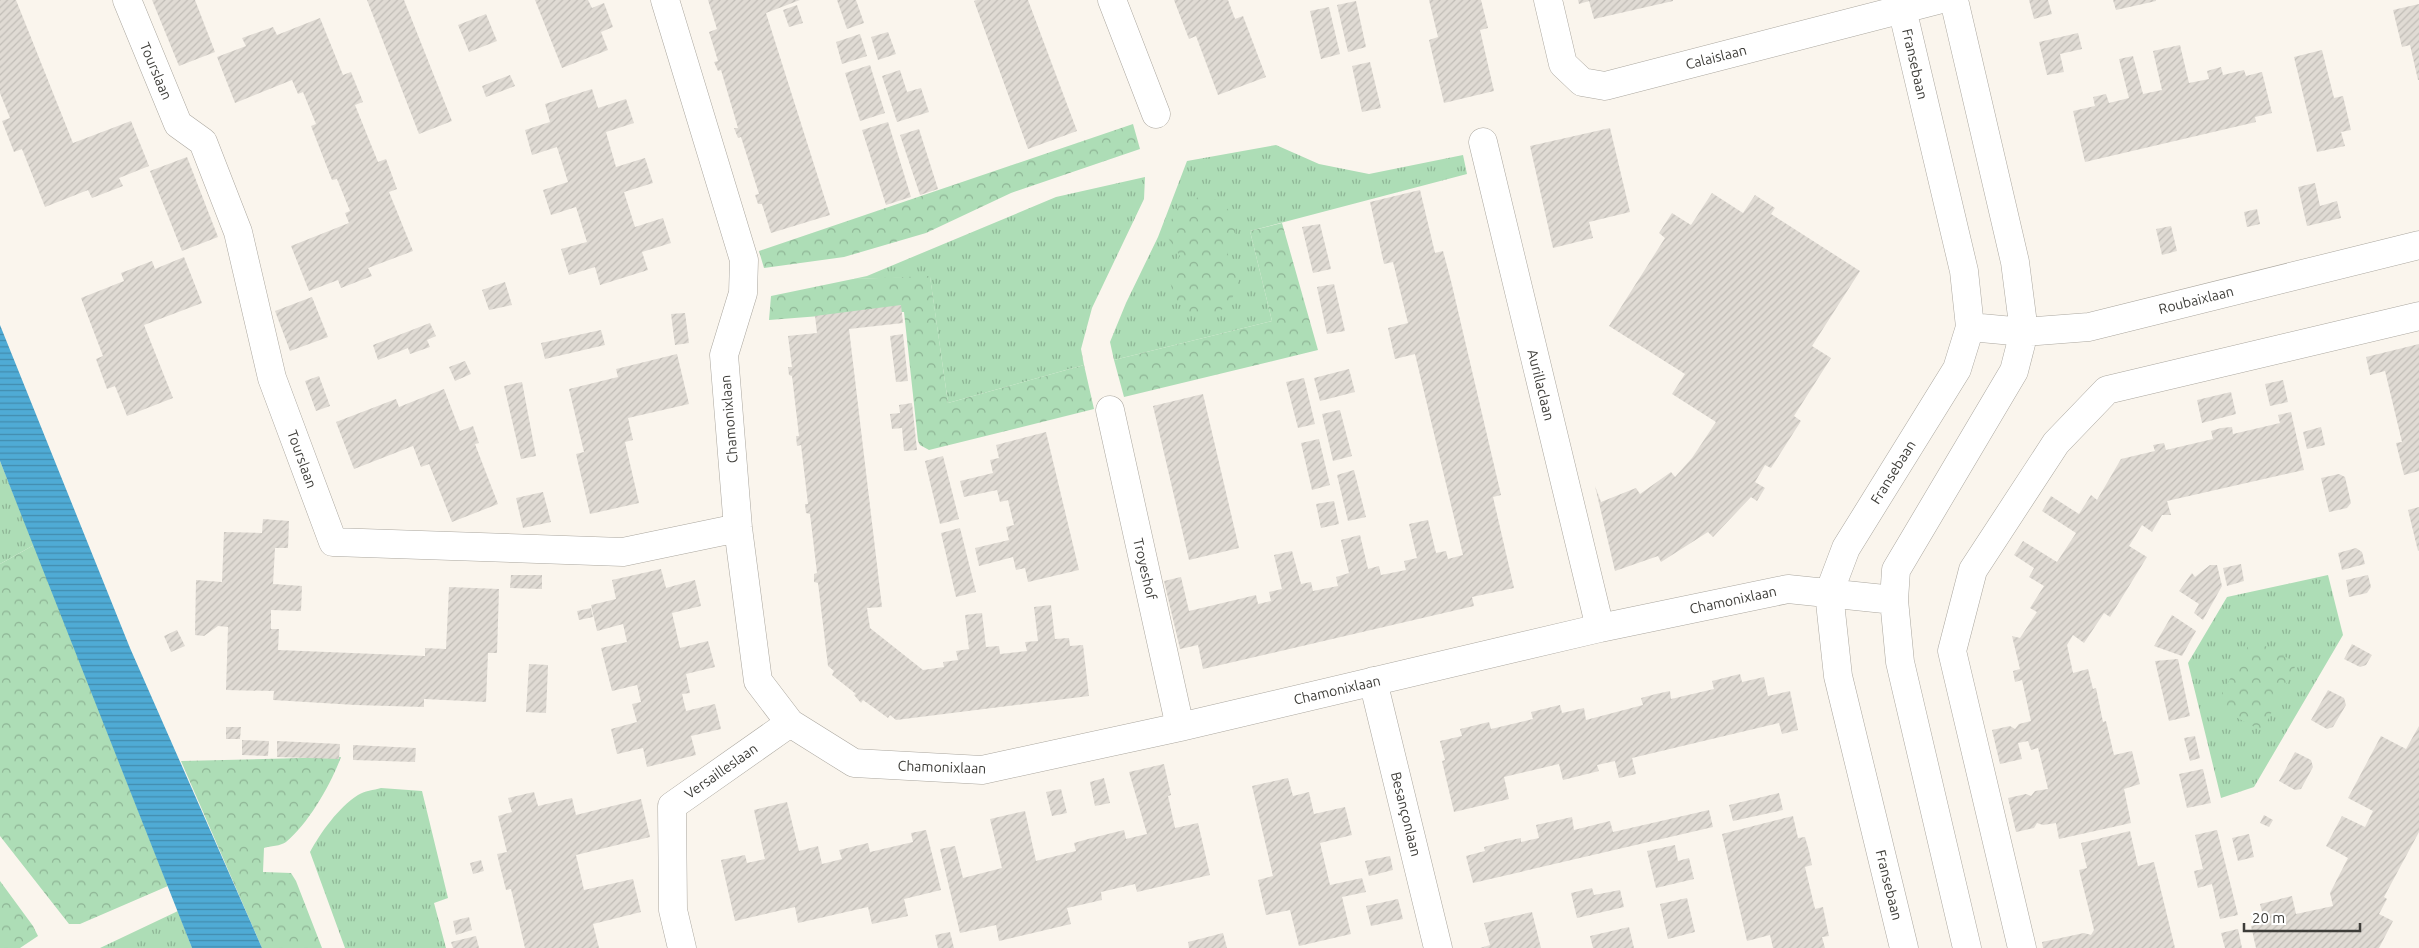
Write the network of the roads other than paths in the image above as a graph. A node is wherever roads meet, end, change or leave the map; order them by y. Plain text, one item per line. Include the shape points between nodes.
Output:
1 (127, 0) edge
2 (665, 0) edge
3 (1112, 0) edge
4 (1548, 0) edge
5 (1938, 0) edge
6 (1954, 0) edge
7 (1901, 5) edge
8 (1156, 114) dead end
9 (1483, 142) dead end
10 (2419, 244) edge
11 (2419, 316) edge
12 (1970, 327) junction
13 (2024, 332) junction
14 (1110, 410) dead end
15 (738, 528) junction
16 (1829, 593) junction
17 (1894, 600) junction
18 (1600, 628) junction
19 (1373, 681) junction
20 (790, 724) junction
21 (1180, 727) junction
22 (682, 948) edge
23 (1438, 948) edge
24 (1904, 948) edge
25 (1967, 948) edge
26 (2022, 948) edge

1 - 15 street, Tourslaan via 178,124 203,142 238,232 272,378 333,542 623,552
2 - 15 street, Chamonixlaan via 744,260 743,292 724,355
3 - 8 street
4 - 7 street, Calaislaan via 1563,64 1582,82 1605,86
5 - 7 street, Calaislaan
6 - 13 street via 2015,262
7 - 12 street, Fransebaan via 1964,271
9 - 18 street, Aurillaclaan
10 - 13 street, Roubaixlaan via 2089,327
11 - 26 street via 2107,390 2056,443 1972,570 1952,651
12 - 13 street, Roubaixlaan
12 - 16 street, Fransebaan via 1957,369 1846,548
13 - 17 street via 2014,371 1896,570
14 - 21 street, Troyeshof
15 - 20 street, Chamonixlaan via 758,681
16 - 17 street, Chamonixlaan
16 - 18 street, Chamonixlaan via 1788,589
16 - 24 street, Fransebaan via 1838,676
17 - 25 street via 1900,662
18 - 19 street, Chamonixlaan
19 - 21 street, Chamonixlaan
19 - 23 street, Besançonlaan
20 - 21 street, Chamonixlaan via 854,763 982,770
20 - 22 street, Versailleslaan via 672,806 673,910

